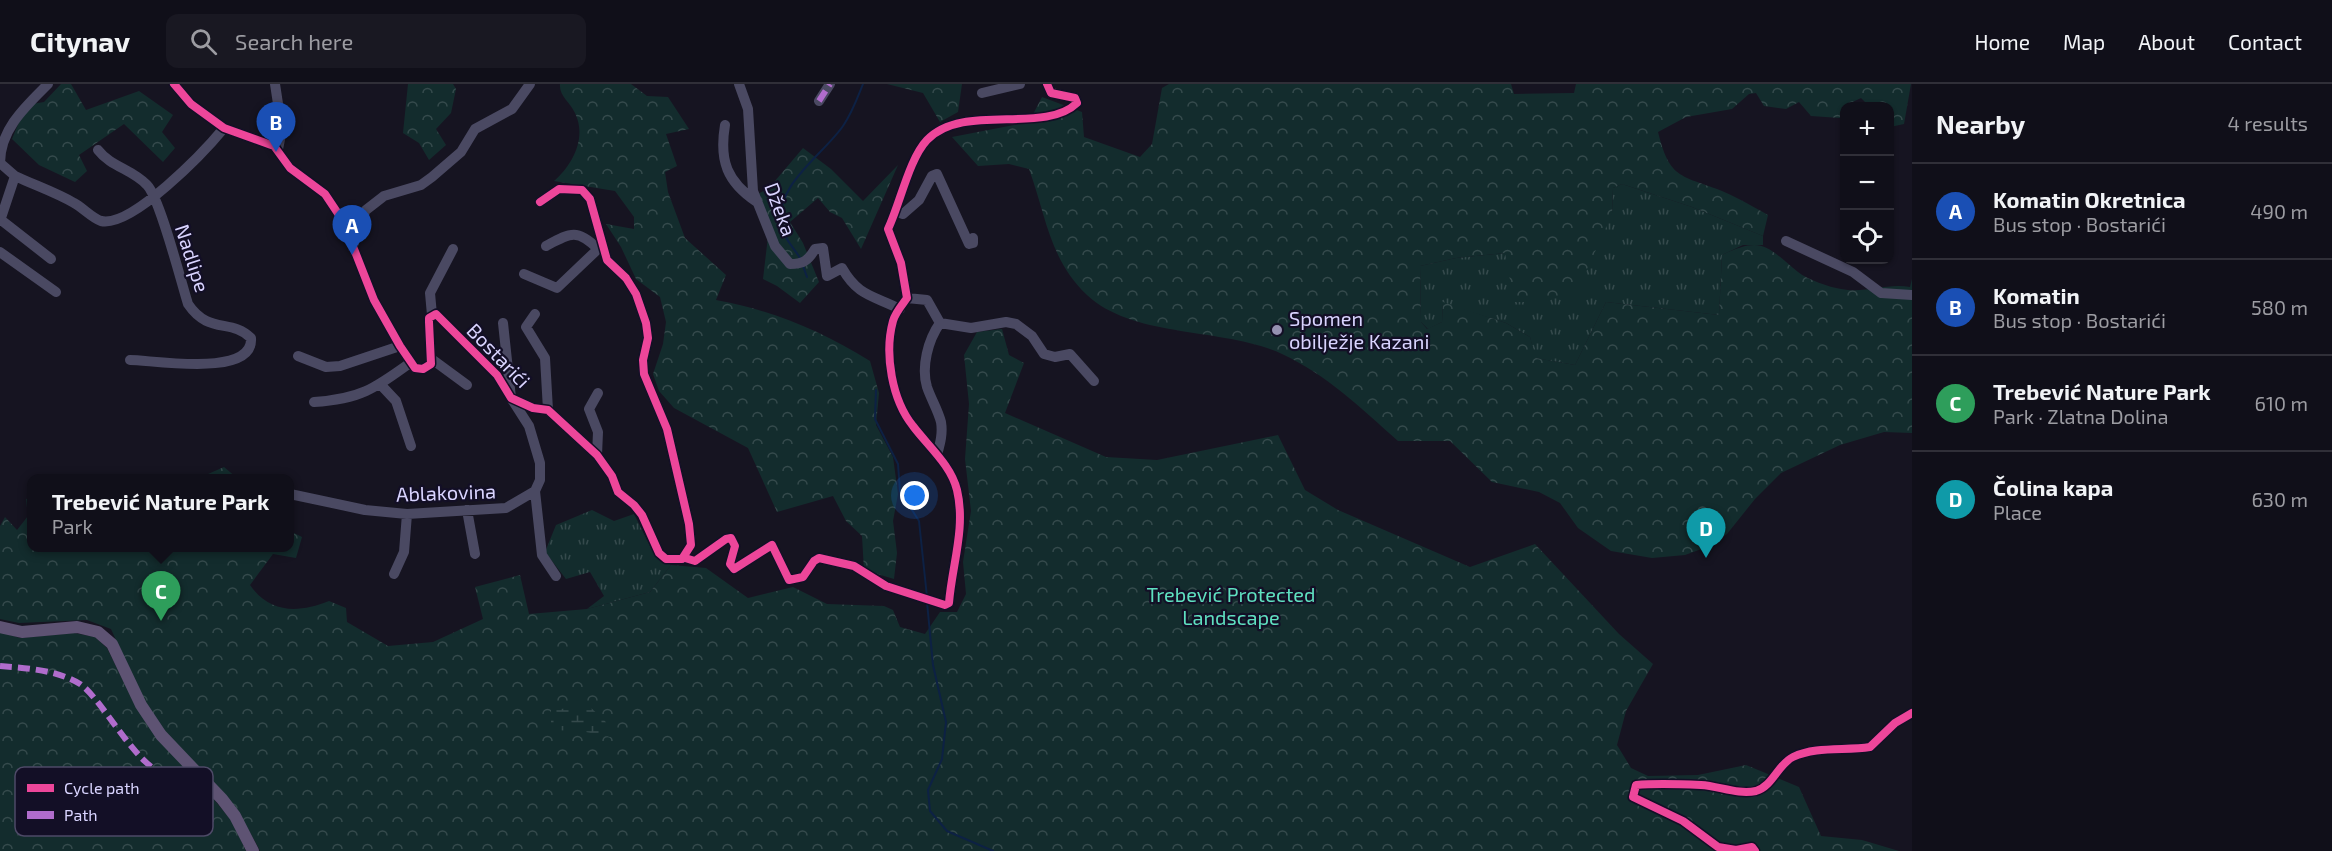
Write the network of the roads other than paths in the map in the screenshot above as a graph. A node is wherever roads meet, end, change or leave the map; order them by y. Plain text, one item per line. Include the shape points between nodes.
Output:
1 (48, 84) edge
2 (174, 84) edge
3 (275, 84) edge
4 (530, 84) edge
5 (739, 84) edge
6 (830, 84) edge
7 (1020, 84) edge
8 (1047, 84) edge
9 (982, 93) dead end
10 (819, 100) dead end
11 (725, 125) dead end
12 (224, 128) junction
13 (98, 150) dead end
14 (278, 150) junction
15 (15, 176) junction
16 (154, 196) junction
17 (540, 202) dead end
18 (758, 202) junction
19 (895, 211) junction
20 (0, 221) edge
21 (973, 237) dead end
22 (1786, 241) dead end
23 (546, 246) dead end
24 (600, 247) junction
25 (353, 248) junction
26 (453, 249) dead end
27 (0, 252) edge
28 (51, 260) dead end
29 (524, 274) dead end
30 (56, 292) dead end
31 (1912, 295) edge
32 (907, 298) junction
33 (900, 309) junction
34 (535, 314) dead end
35 (432, 315) junction
36 (503, 323) dead end
37 (940, 323) junction
38 (400, 346) junction
39 (298, 356) dead end
40 (130, 360) dead end
41 (433, 360) junction
42 (410, 363) junction
43 (1094, 381) dead end
44 (380, 384) junction
45 (467, 385) dead end
46 (598, 393) dead end
47 (511, 398) junction
48 (314, 402) dead end
49 (548, 410) junction
50 (411, 446) dead end
51 (597, 455) junction
52 (937, 455) junction
53 (535, 491) junction
54 (294, 495) edge
55 (467, 510) junction
56 (407, 514) junction
57 (475, 554) dead end
58 (685, 558) junction
59 (394, 574) dead end
60 (556, 576) dead end
61 (0, 627) edge
62 (1912, 713) edge
63 (192, 767) edge
64 (213, 790) edge
65 (253, 851) edge
66 (1755, 851) edge

1 - 15 street via 22,108 4,143 0,163
2 - 12 street via 191,104
3 - 14 street via 282,130
4 - 25 street via 512,109 476,129 461,152 432,177 421,185 384,196 366,210
5 - 18 street, Džeka via 748,109 751,176
6 - 10 street
7 - 9 street
8 - 19 street via 1051,93 1076,98 1077,103 1041,117 979,120 942,130 916,154
11 - 18 street via 730,178
12 - 14 street via 257,138
12 - 16 street
13 - 16 street via 110,164 122,167 145,183
14 - 25 street via 290,168 325,194 343,221
15 - 16 street via 74,203 100,220 121,217
15 - 20 street
16 - 40 street, Nadlipe via 194,314 207,324 246,334 251,342 244,354 208,364
17 - 24 street via 559,189 582,190 590,199
18 - 33 street, Džeka via 781,256 790,264 802,263 815,249 823,248 827,276 842,268 857,290
19 - 21 street via 903,214 910,210 937,174 969,244
19 - 32 street via 888,229 899,256
20 - 28 street
22 - 31 street via 1852,272 1881,293
23 - 24 street via 574,234
24 - 29 street via 557,288
24 - 58 street via 636,294 646,323 644,374 660,408 679,471 691,540
25 - 38 street via 374,300
26 - 35 street via 430,293
27 - 30 street
32 - 33 street
32 - 37 street via 927,300
33 - 52 street via 891,330 893,381 911,424
34 - 49 street via 526,327 545,358
35 - 41 street via 429,322
35 - 47 street, Bostarići via 442,318 497,375
36 - 47 street
37 - 43 street via 971,328 1016,324 1032,336 1044,354 1070,354
37 - 52 street via 932,338 925,371 941,423
38 - 39 street via 340,366 326,367
38 - 42 street
41 - 42 street via 423,369
41 - 45 street
42 - 44 street
44 - 48 street via 357,396
44 - 50 street via 396,401
46 - 51 street via 589,409 598,432
47 - 49 street, Bostarići
47 - 53 street via 529,426 540,463
49 - 51 street, Bostarići
51 - 58 street, Bostarići via 618,492 642,515 659,553 666,559
52 - 58 street via 957,490 960,536 949,603 945,605 886,586 854,566 819,558 803,577 789,580 773,546 762,549 734,569 730,564 735,543 728,538 695,561
53 - 55 street, Ablakovina via 506,508
53 - 60 street via 542,555
54 - 56 street, Ablakovina via 365,510
55 - 56 street, Ablakovina
55 - 57 street
56 - 59 street via 404,552
61 - 63 main road via 22,632 77,627 98,632 112,644 141,705 161,735
62 - 66 street via 1870,747 1812,751 1790,758 1759,790 1745,793 1702,785 1651,784 1636,785 1632,792 1633,797 1683,821 1718,847 1752,847
64 - 65 main road via 235,816

